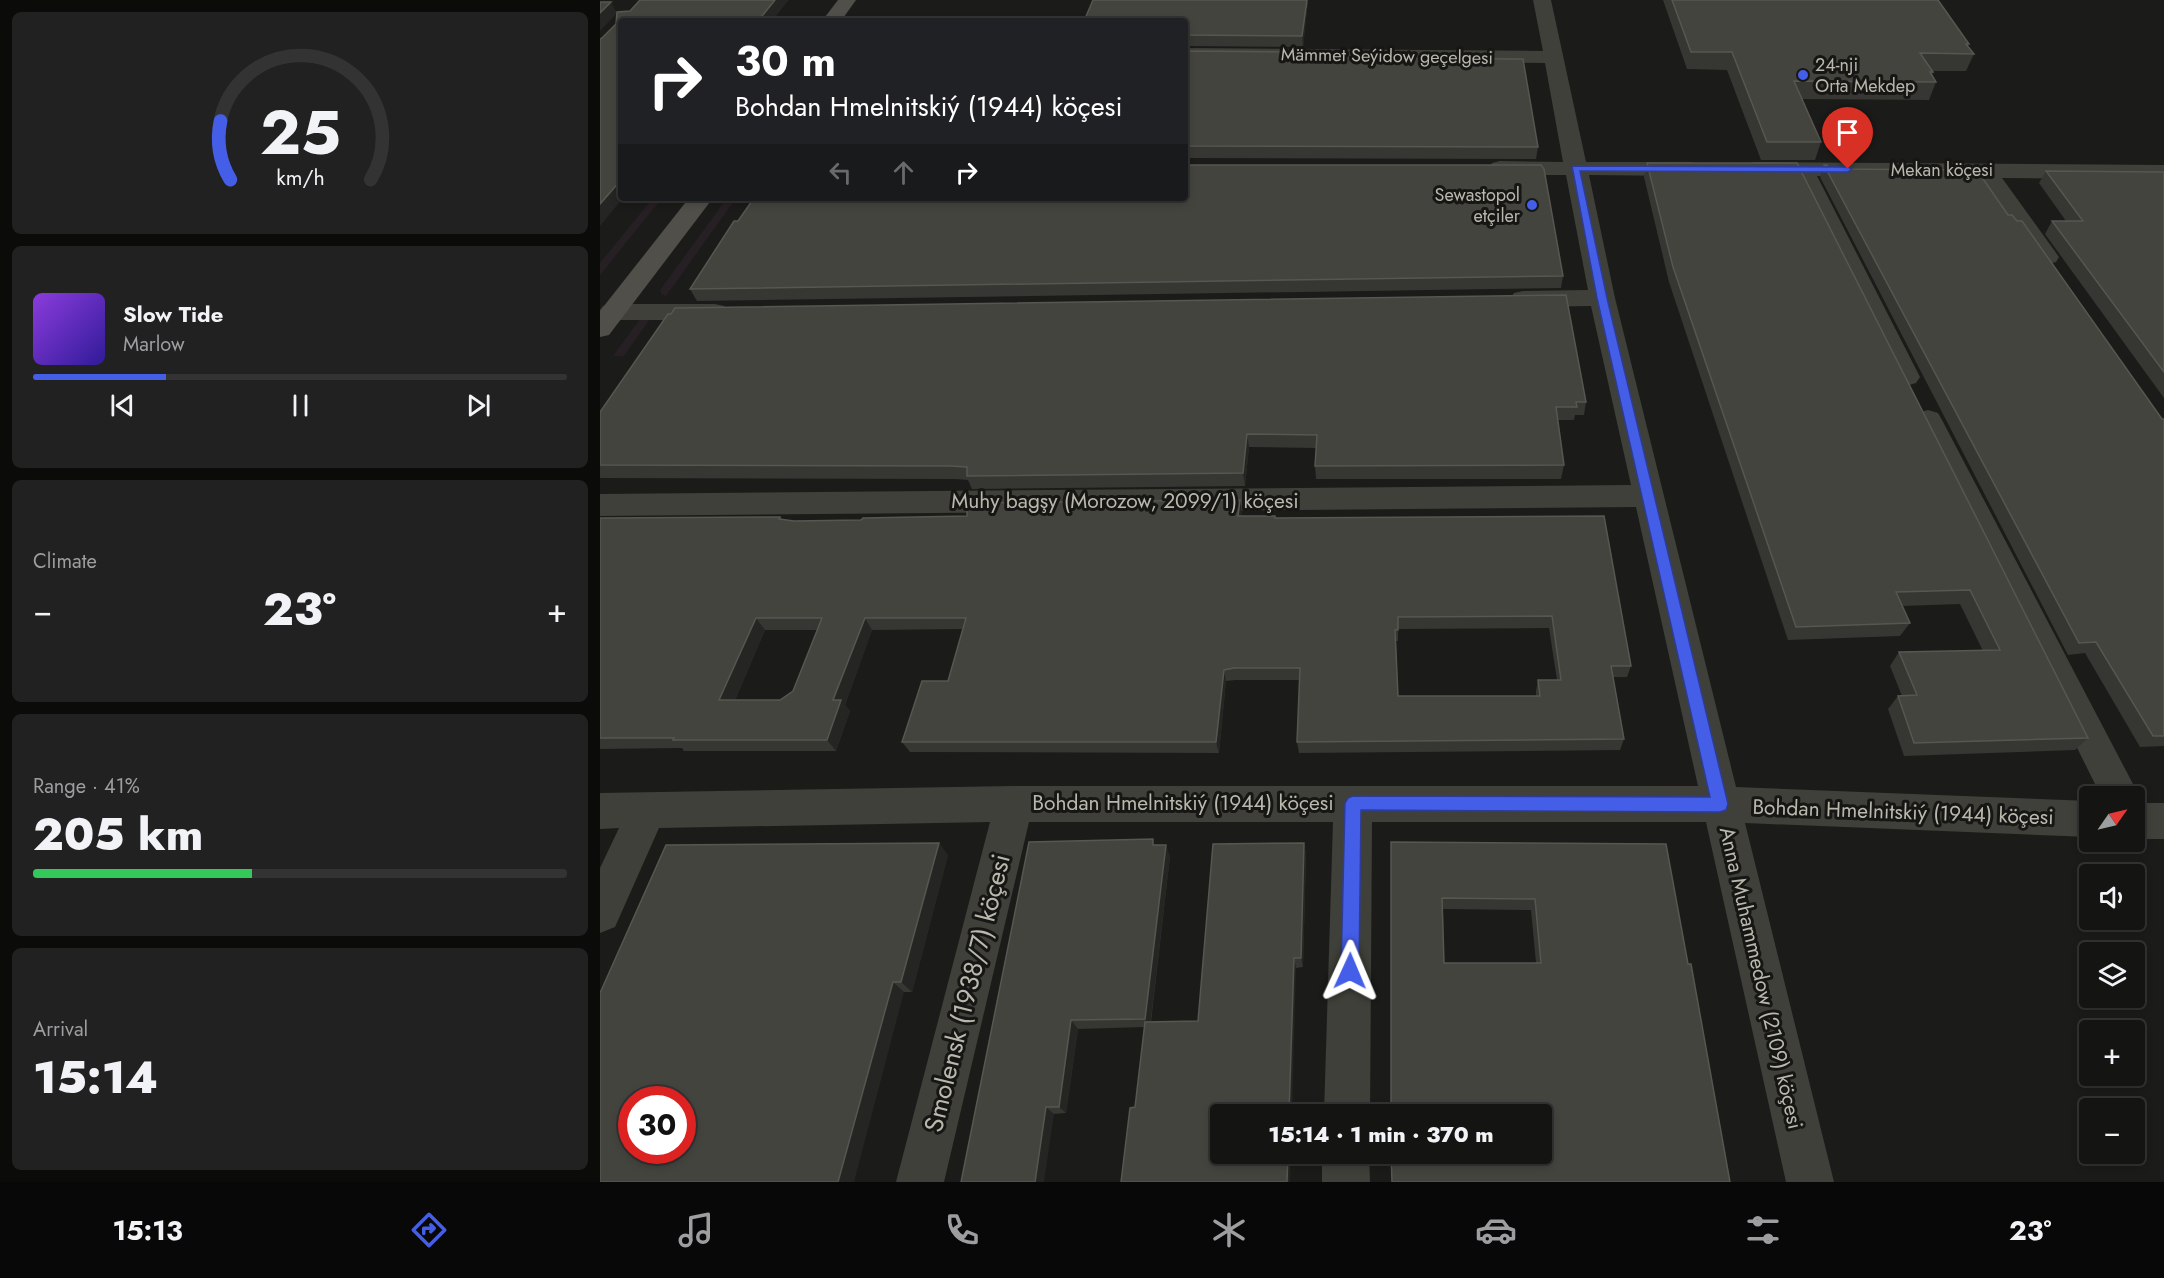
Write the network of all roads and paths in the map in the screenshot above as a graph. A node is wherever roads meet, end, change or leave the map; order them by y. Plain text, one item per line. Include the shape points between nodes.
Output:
1 (847, 0) edge
2 (1542, 0) edge
3 (833, 18) edge
4 (1188, 54) edge
5 (1552, 57) junction
6 (1480, 168) edge
7 (1575, 168) junction
8 (1706, 169) edge
9 (1730, 169) edge
10 (1802, 169) junction
11 (1985, 170) junction
12 (2164, 172) edge
13 (699, 201) edge
14 (2061, 276) edge
15 (1602, 298) junction
16 (1495, 300) edge
17 (743, 311) edge
18 (606, 320) edge
19 (1649, 496) junction
20 (600, 505) edge
21 (2115, 786) edge
22 (1353, 803) junction
23 (1014, 804) junction
24 (1720, 804) junction
25 (600, 811) edge
26 (647, 811) junction
27 (2079, 819) edge
28 (2145, 821) edge
29 (2164, 821) edge
30 (600, 913) edge
31 (1347, 1104) edge
32 (1346, 1164) edge
33 (920, 1182) edge
34 (1346, 1182) edge
35 (1810, 1182) edge

1 - 3 street
2 - 5 street, Anna Muhammedow (2109) köçesi
4 - 5 street, Mämmet Seýidow geçelgesi
5 - 7 street, Anna Muhammedow (2109) köçesi
6 - 7 street
7 - 8 street
7 - 15 street, Anna Muhammedow (2109) köçesi
9 - 10 street, Mekan köçesi
10 - 11 street, Mekan köçesi
10 - 21 street
11 - 12 street, Mekan köçesi
11 - 14 street
13 - 18 street
15 - 16 street
15 - 19 street, Anna Muhammedow (2109) köçesi
17 - 18 street
19 - 20 street, Muhy bagşy (Morozow, 2099/1) köçesi
19 - 24 street, Anna Muhammedow (2109) köçesi
22 - 23 street, Bohdan Hmelnitskiý (1944) köçesi
22 - 24 street, Bohdan Hmelnitskiý (1944) köçesi
22 - 31 street
23 - 26 street, Bohdan Hmelnitskiý (1944) köçesi
23 - 33 street, Smolensk (1938/7) köçesi
24 - 27 street, Bohdan Hmelnitskiý (1944) köçesi
24 - 35 street, Anna Muhammedow (2109) köçesi
25 - 26 street, Bohdan Hmelnitskiý (1944) köçesi
26 - 30 street
28 - 29 street
32 - 34 street

